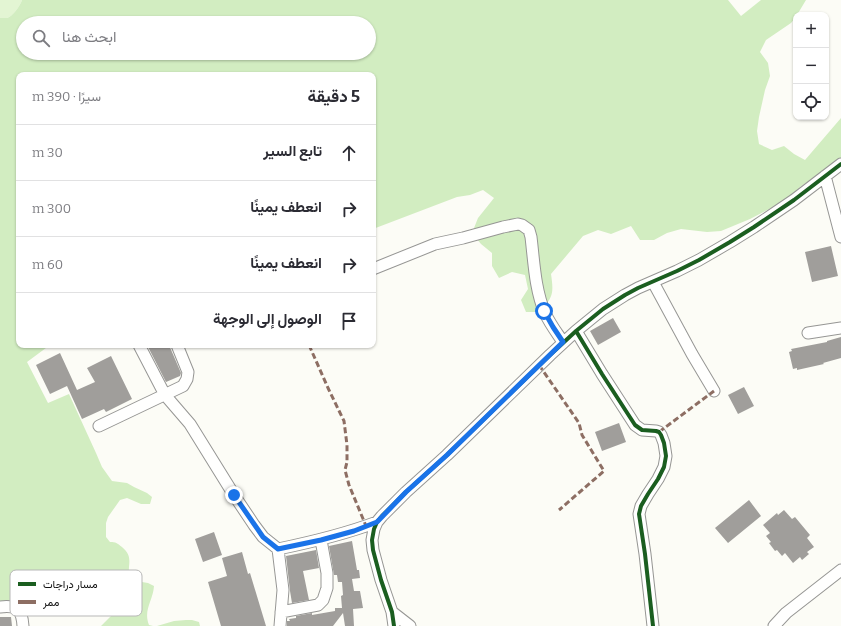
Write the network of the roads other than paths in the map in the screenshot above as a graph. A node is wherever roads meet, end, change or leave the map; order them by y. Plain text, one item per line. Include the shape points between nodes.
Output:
1 (841, 164) edge
2 (825, 176) junction
3 (841, 237) edge
4 (376, 268) edge
5 (653, 282) junction
6 (841, 328) edge
7 (576, 331) junction
8 (808, 333) dead end
9 (563, 342) junction
10 (141, 348) edge
11 (178, 348) edge
12 (714, 391) dead end
13 (165, 395) junction
14 (99, 426) dead end
15 (377, 522) junction
16 (321, 540) junction
17 (278, 549) junction
18 (841, 570) edge
19 (10, 606) edge
20 (0, 607) edge
21 (281, 612) junction
22 (392, 612) junction
23 (21, 616) edge
24 (23, 626) edge
25 (280, 626) edge
26 (394, 626) edge
27 (410, 626) edge
28 (653, 626) edge
29 (774, 626) edge

1 - 2 street
2 - 3 street
2 - 5 street via 794,200 730,242
4 - 9 street via 435,244 503,227 522,225 529,230 531,237 544,311
5 - 7 street via 624,295
5 - 12 street
6 - 8 street
7 - 9 street
7 - 28 street via 635,425 642,430 656,431 662,435 666,456 664,467 638,514
9 - 15 street
10 - 13 street
11 - 13 street via 188,372 187,380 182,386
13 - 14 street
13 - 17 street via 190,424 254,525 263,537
15 - 16 street
15 - 22 street via 372,540 373,550
16 - 17 street
16 - 21 street via 327,573 327,588 323,600 318,605
17 - 21 street via 283,590
18 - 29 street via 786,613
19 - 20 street
21 - 25 street
22 - 26 street
22 - 27 street
23 - 24 street

